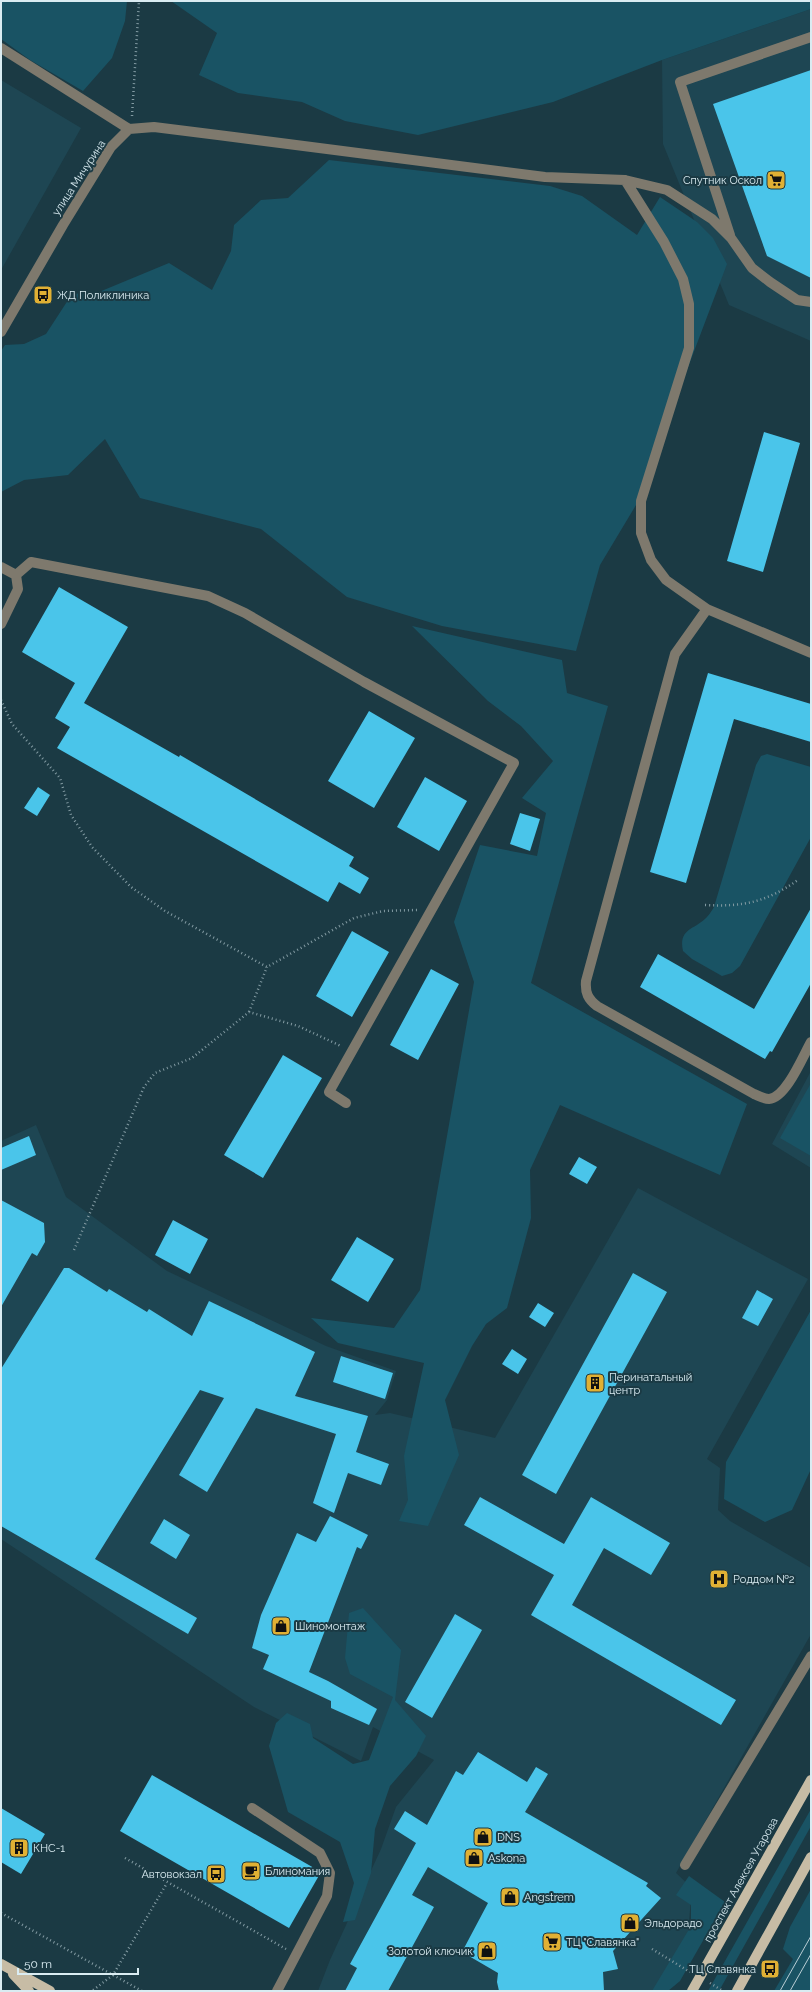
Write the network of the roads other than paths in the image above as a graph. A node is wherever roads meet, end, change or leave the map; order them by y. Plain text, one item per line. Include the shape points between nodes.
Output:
1 (811, 37) edge
2 (1, 48) edge
3 (129, 130) junction
4 (625, 180) junction
5 (731, 238) junction
6 (811, 302) edge
7 (1, 332) edge
8 (1, 567) edge
9 (16, 575) junction
10 (707, 609) junction
11 (1, 624) edge
12 (811, 653) edge
13 (811, 1042) edge
14 (346, 1103) dead end
15 (811, 1656) edge
16 (811, 1780) edge
17 (252, 1808) dead end
18 (811, 1857) edge
19 (685, 1865) dead end
20 (4, 1966) edge
21 (29, 1991) edge
22 (50, 1991) edge
23 (277, 1991) edge
24 (692, 1991) edge
25 (737, 1991) edge

1 - 5 street via 680,82
2 - 3 street
3 - 4 street via 154,127 545,177
3 - 7 street, улица Мичурина via 111,147
4 - 5 street via 667,190 712,219
4 - 10 street via 664,242 683,279 689,304 689,348 641,501 641,533 651,560 666,580
5 - 6 street via 752,268 797,300
8 - 9 street
9 - 11 street via 18,589
9 - 14 street via 31,562 208,596 514,763 329,1092
10 - 12 street
10 - 13 street via 675,654 586,981 586,993 597,1006 754,1094 768,1099 774,1098 785,1089
15 - 19 street
16 - 24 main road, проспект Алексея Угарова
17 - 23 street via 320,1853 330,1873 326,1896
18 - 25 main road
20 - 21 main road
20 - 22 main road

